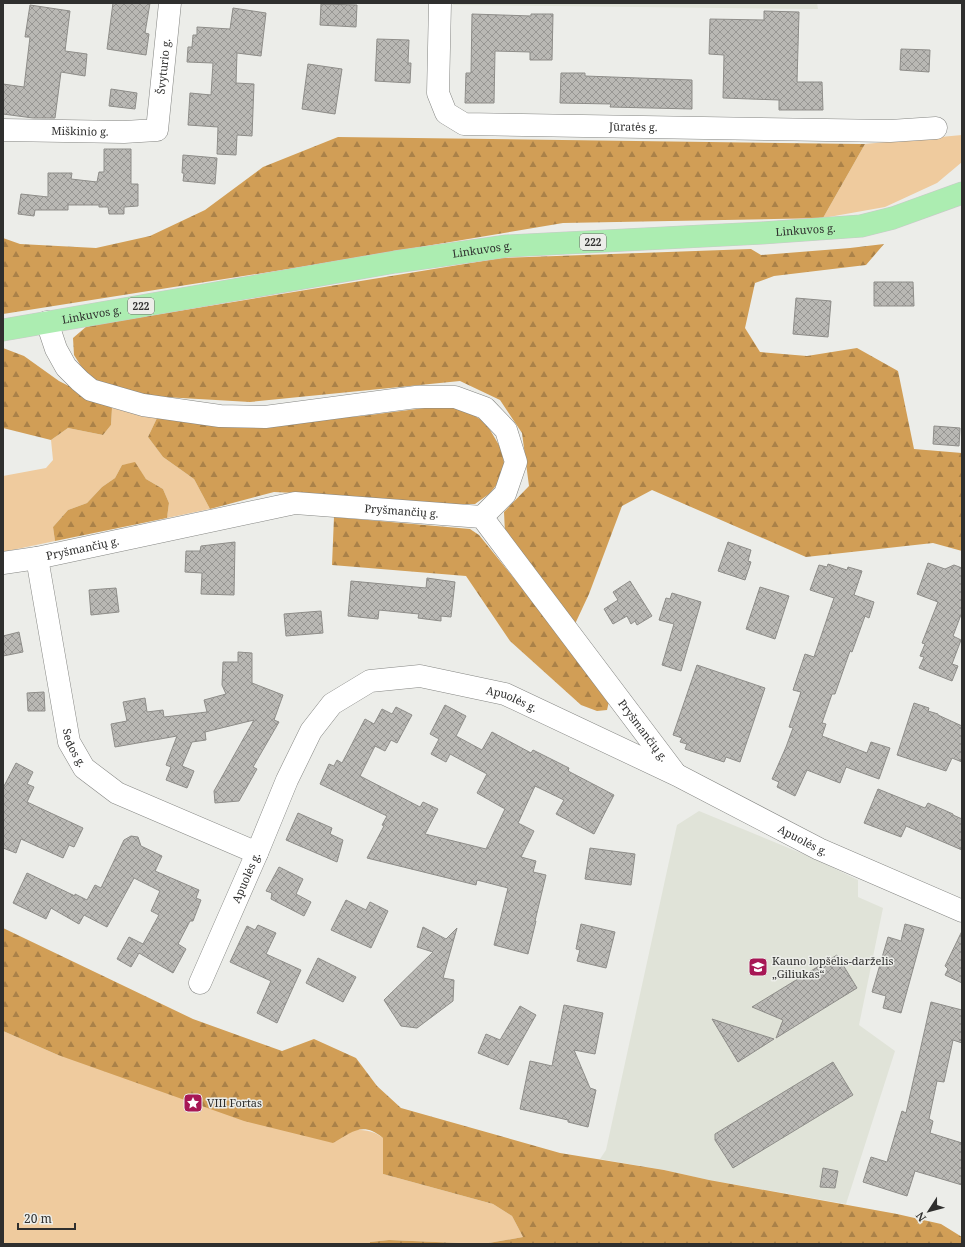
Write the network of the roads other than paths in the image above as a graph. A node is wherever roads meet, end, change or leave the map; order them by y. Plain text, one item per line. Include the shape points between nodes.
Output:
1 (170, 3) edge
2 (440, 3) edge
3 (936, 128) dead end
4 (3, 130) edge
5 (158, 130) joint
6 (958, 192) edge
7 (47, 322) junction
8 (3, 330) edge
9 (482, 517) junction
10 (37, 558) junction
11 (3, 563) edge
12 (677, 775) junction
13 (257, 853) junction
14 (962, 911) edge
15 (200, 982) dead end

1 - 5 street, Švyturio g.
2 - 3 street, Jūratės g. via 438,93 446,113 464,124 890,131
4 - 5 street, Miškinio g.
6 - 7 main road, Linkuvos g. / 222 via 893,218 861,226 507,246 395,262
7 - 8 main road, Linkuvos g. / 222
7 - 9 street via 56,349 66,367 80,381 91,390 143,405 220,416 265,417 416,397 454,397 485,408 506,430 516,462 505,494
9 - 10 street, Pryšmančių g. via 296,503
9 - 12 street, Pryšmančių g.
10 - 11 street, Pryšmančių g.
10 - 13 street, Sedos g. via 69,742 84,768 117,794
12 - 13 street, Apuolės g. via 505,694 420,676 370,681 332,704 311,731 287,780
12 - 14 street, Apuolės g. via 818,849
13 - 15 street, Apuolės g.

